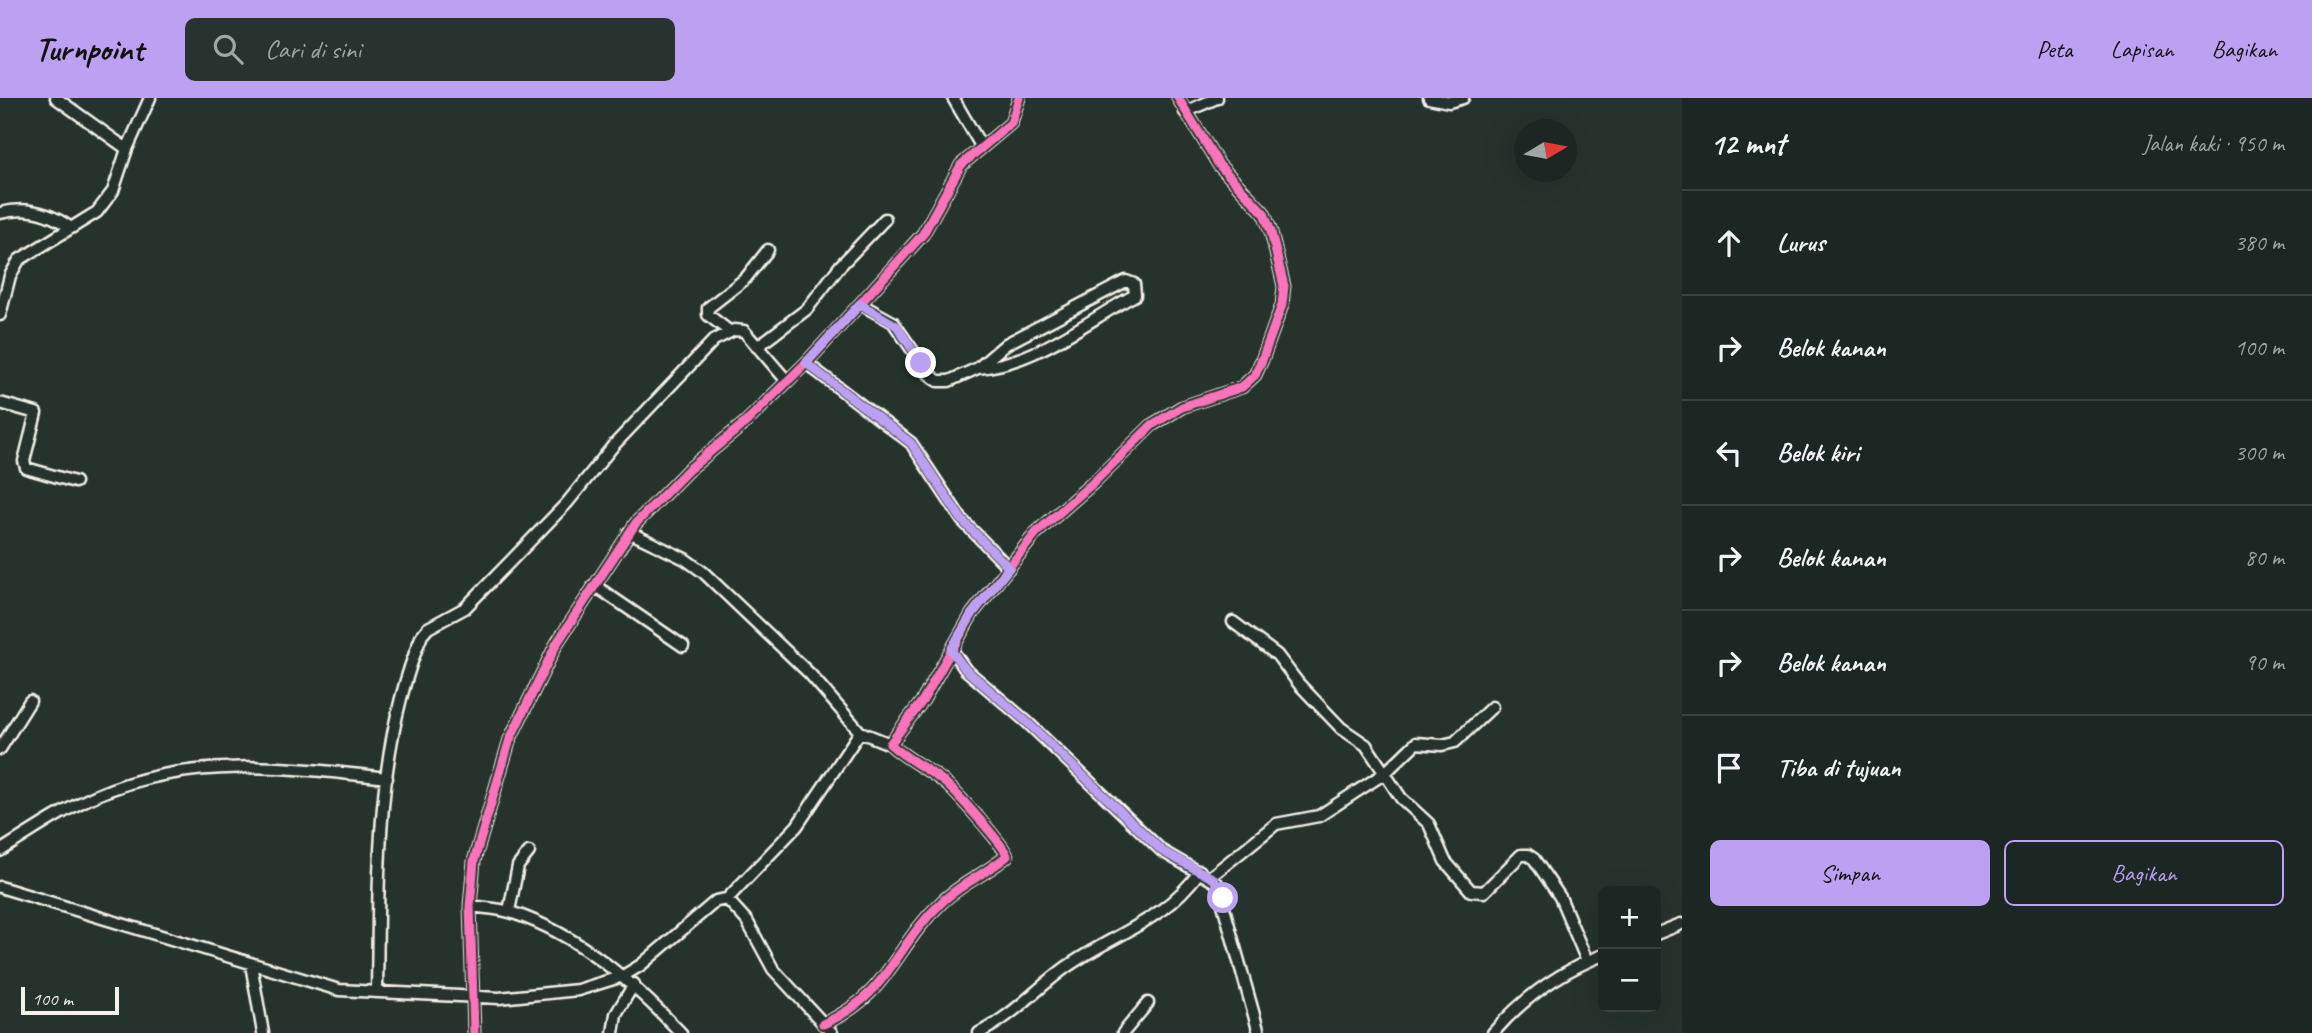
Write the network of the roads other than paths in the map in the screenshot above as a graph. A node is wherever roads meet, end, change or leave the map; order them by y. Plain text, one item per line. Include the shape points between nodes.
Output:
1 (56, 98) edge
2 (150, 98) edge
3 (953, 98) edge
4 (1018, 98) edge
5 (1178, 98) edge
6 (1217, 98) edge
7 (1429, 98) edge
8 (1463, 98) edge
9 (1185, 112) junction
10 (981, 146) junction
11 (127, 149) junction
12 (0, 214) edge
13 (885, 219) dead end
14 (71, 229) junction
15 (768, 250) dead end
16 (860, 304) junction
17 (0, 315) edge
18 (729, 331) junction
19 (757, 347) junction
20 (806, 363) junction
21 (978, 368) junction
22 (787, 381) junction
23 (0, 403) edge
24 (75, 482) dead end
25 (629, 533) junction
26 (1009, 568) junction
27 (594, 585) junction
28 (1233, 622) dead end
29 (683, 646) dead end
30 (951, 650) junction
31 (30, 701) dead end
32 (1492, 708) dead end
33 (860, 732) junction
34 (890, 744) junction
35 (0, 749) edge
36 (1385, 772) junction
37 (387, 778) junction
38 (0, 851) edge
39 (529, 852) dead end
40 (1200, 871) junction
41 (1210, 877) junction
42 (0, 887) edge
43 (727, 899) junction
44 (470, 906) junction
45 (509, 911) junction
46 (1681, 924) edge
47 (1661, 932) edge
48 (1598, 957) edge
49 (1587, 961) junction
50 (251, 964) junction
51 (623, 976) junction
52 (634, 985) junction
53 (377, 992) junction
54 (472, 996) junction
55 (1148, 1003) dead end
56 (823, 1024) junction
57 (263, 1033) edge
58 (474, 1033) edge
59 (613, 1033) edge
60 (681, 1033) edge
61 (832, 1033) edge
62 (979, 1033) edge
63 (1123, 1033) edge
64 (1259, 1033) edge
65 (1493, 1033) edge

1 - 11 street
2 - 11 street
3 - 10 street
4 - 10 street via 1011,123
5 - 9 street
6 - 9 street
7 - 8 street via 1449,102
9 - 26 street via 1219,165 1264,214 1271,232 1284,286 1269,345 1250,382 1182,407 1152,425 1048,522
10 - 16 street via 961,165 923,234
11 - 14 street via 113,191 97,212
12 - 14 street via 25,209 52,216
13 - 19 street via 807,309
14 - 17 street via 19,260
15 - 18 street via 745,279 708,308 708,315
16 - 20 street
16 - 21 street via 897,326 933,378 949,382
18 - 19 street via 744,331
18 - 37 street via 613,446 568,503 465,608 425,632 401,691
19 - 22 street
20 - 22 street
20 - 26 street via 911,443 962,520
21 - 21 street via 1006,344 1095,296 1126,281 1134,284 1135,295 1037,351 1014,362
22 - 25 street via 688,470
23 - 24 street via 37,415 26,468
25 - 27 street
25 - 33 street via 702,572 810,674
26 - 30 street via 972,614
27 - 29 street
27 - 44 street via 557,643 513,733 477,846
28 - 36 street via 1277,655 1341,728 1366,745
30 - 34 street via 923,700
30 - 40 street via 965,669 1162,851
31 - 35 street
32 - 36 street via 1455,742 1416,743
33 - 34 street
33 - 43 street via 797,825
34 - 56 street via 946,783 1007,854 942,901 876,988 855,1008
36 - 41 street via 1319,816 1276,824
36 - 49 street via 1401,798 1429,824 1445,861 1471,891 1484,892 1521,855 1530,856 1554,885
37 - 38 street via 241,765 158,777 85,800
37 - 53 street via 380,830
39 - 45 street via 518,866
40 - 41 street
40 - 62 street via 1160,914 1064,969 1009,1017
41 - 64 street via 1223,898
42 - 50 street
43 - 51 street via 716,901
43 - 56 street via 747,920 773,969
44 - 45 street
44 - 54 street
45 - 51 street via 565,937
46 - 47 street
48 - 49 street
49 - 65 street via 1544,984
50 - 53 street via 339,990
50 - 57 street
51 - 52 street
51 - 54 street via 557,994
52 - 59 street via 614,1018
52 - 60 street
53 - 54 street
54 - 58 street
55 - 63 street
56 - 61 street

